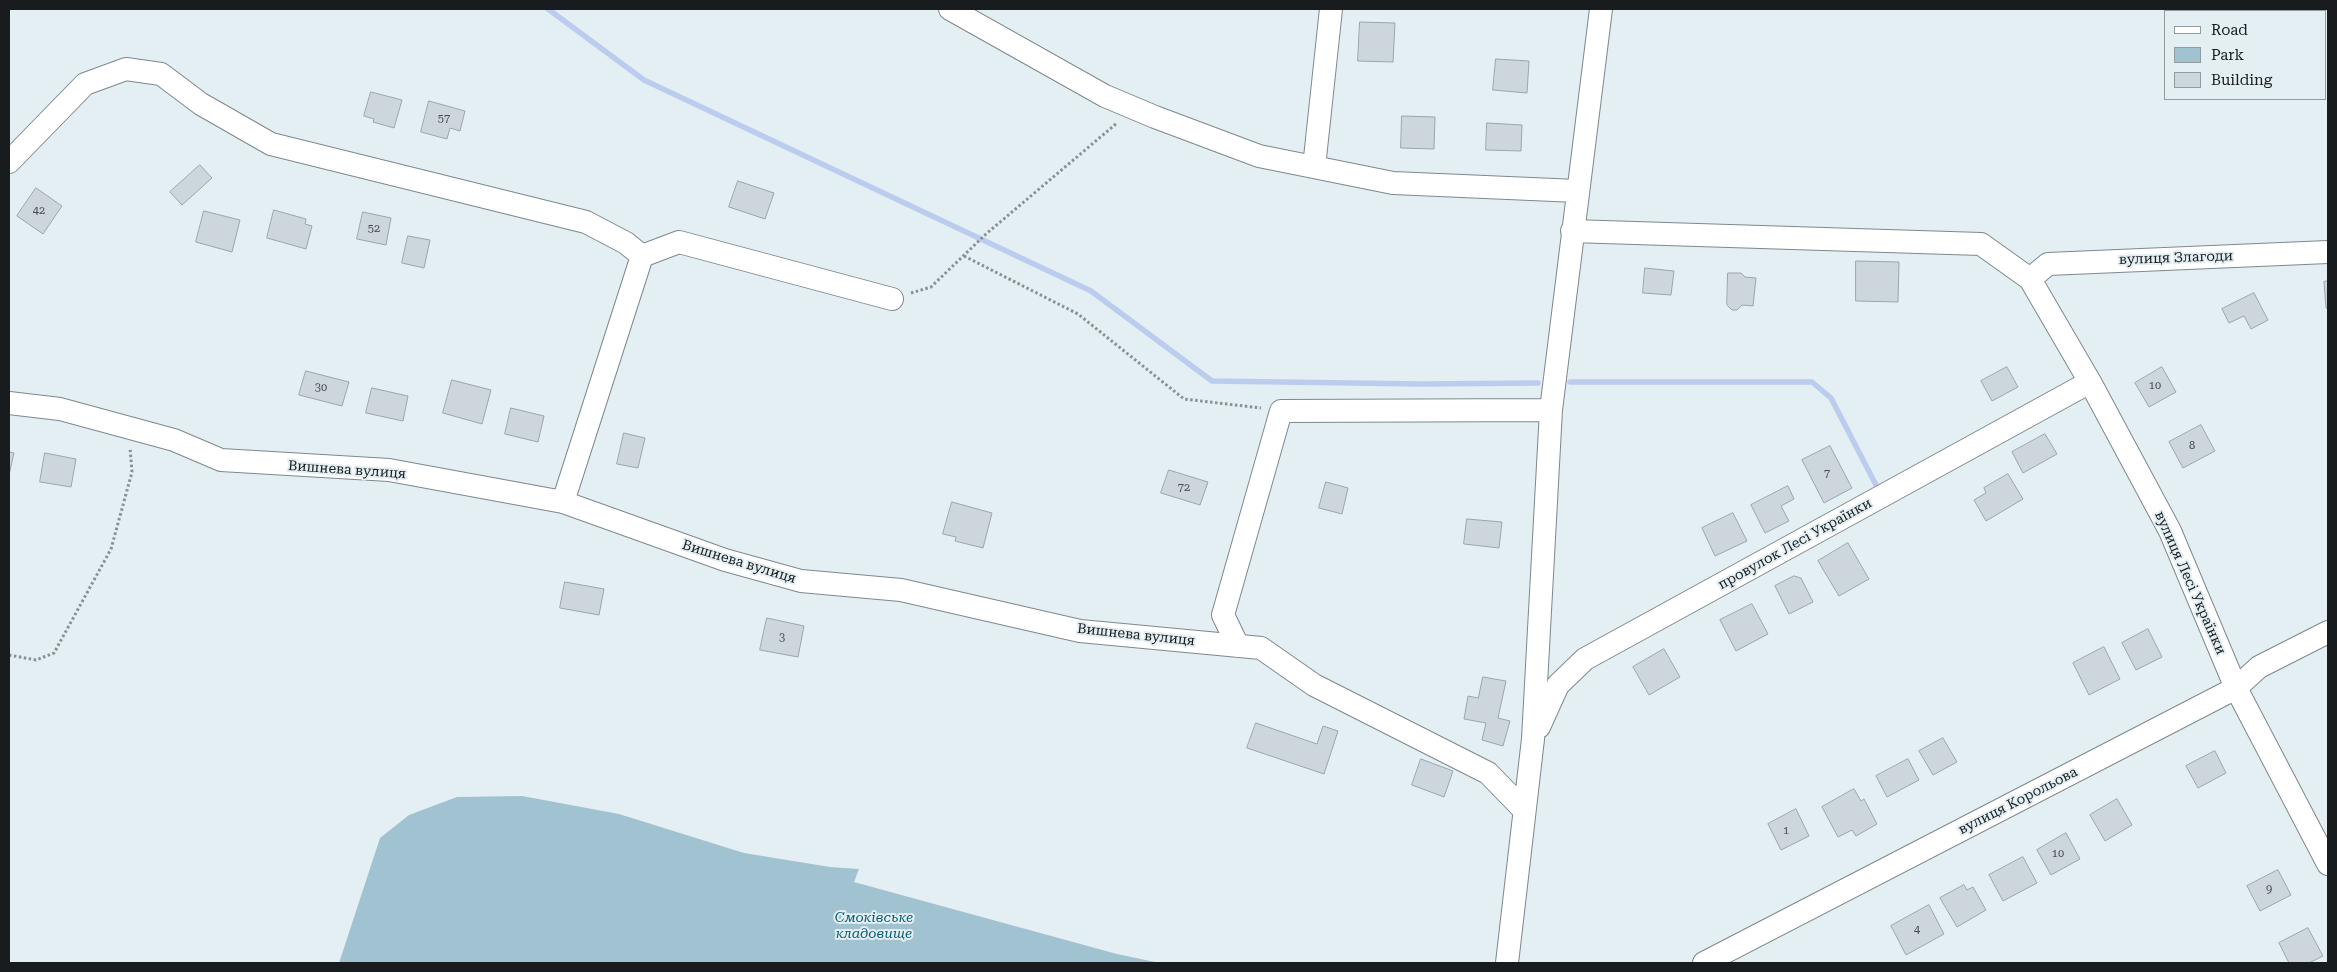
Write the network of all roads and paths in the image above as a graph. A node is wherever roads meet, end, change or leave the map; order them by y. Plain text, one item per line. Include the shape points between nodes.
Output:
1 (950, 9) edge
2 (1331, 9) edge
3 (1601, 9) edge
4 (1135, 108) junction
5 (9, 162) edge
6 (1314, 167) junction
7 (1577, 191) junction
8 (1572, 231) junction
9 (2328, 252) edge
10 (642, 256) junction
11 (964, 256) junction
12 (2030, 280) junction
13 (892, 299) joint
14 (2090, 382) junction
15 (9, 403) edge
16 (1550, 410) junction
17 (1281, 411) junction
18 (128, 427) junction
19 (563, 502) junction
20 (2328, 632) edge
21 (1238, 646) junction
22 (9, 655) edge
23 (2236, 688) junction
24 (1533, 739) junction
25 (1524, 810) junction
26 (2328, 864) edge
27 (1507, 963) edge
28 (1704, 963) edge

1 - 4 street via 1105,96
2 - 6 street
3 - 7 street
4 - 6 street via 1260,156
4 - 11 path
5 - 10 street via 85,84 126,68 161,74 200,104 271,144 586,222 626,243
6 - 7 street via 1392,183
7 - 8 street
8 - 12 street, вулиця Лесі Українки via 1981,244
8 - 16 street
9 - 12 street, вулиця Злагоди via 2048,264
10 - 13 street via 679,242
10 - 19 street
11 - 13 path via 931,287
11 - 17 path via 1078,314 1184,399
12 - 14 street, вулиця Лесі Українки
14 - 23 street, вулиця Лесі Українки via 2170,531
14 - 24 street, провулок Лесі Українки via 1585,660 1558,685
15 - 18 street, Вишнева вулиця via 60,409
16 - 17 street
16 - 24 street
17 - 21 street via 1224,616
18 - 19 street, Вишнева вулиця via 174,440 221,460 389,470
18 - 22 path via 132,472 111,549 54,652 36,660
19 - 21 street, Вишнева вулиця via 725,560 801,581 902,590 1080,630
20 - 23 street, вулиця Корольова via 2259,667
21 - 25 street, Вишнева вулиця via 1260,648 1314,686 1488,773
23 - 26 street, вулиця Лесі Українки
23 - 28 street, вулиця Корольова
24 - 25 street
25 - 27 street

